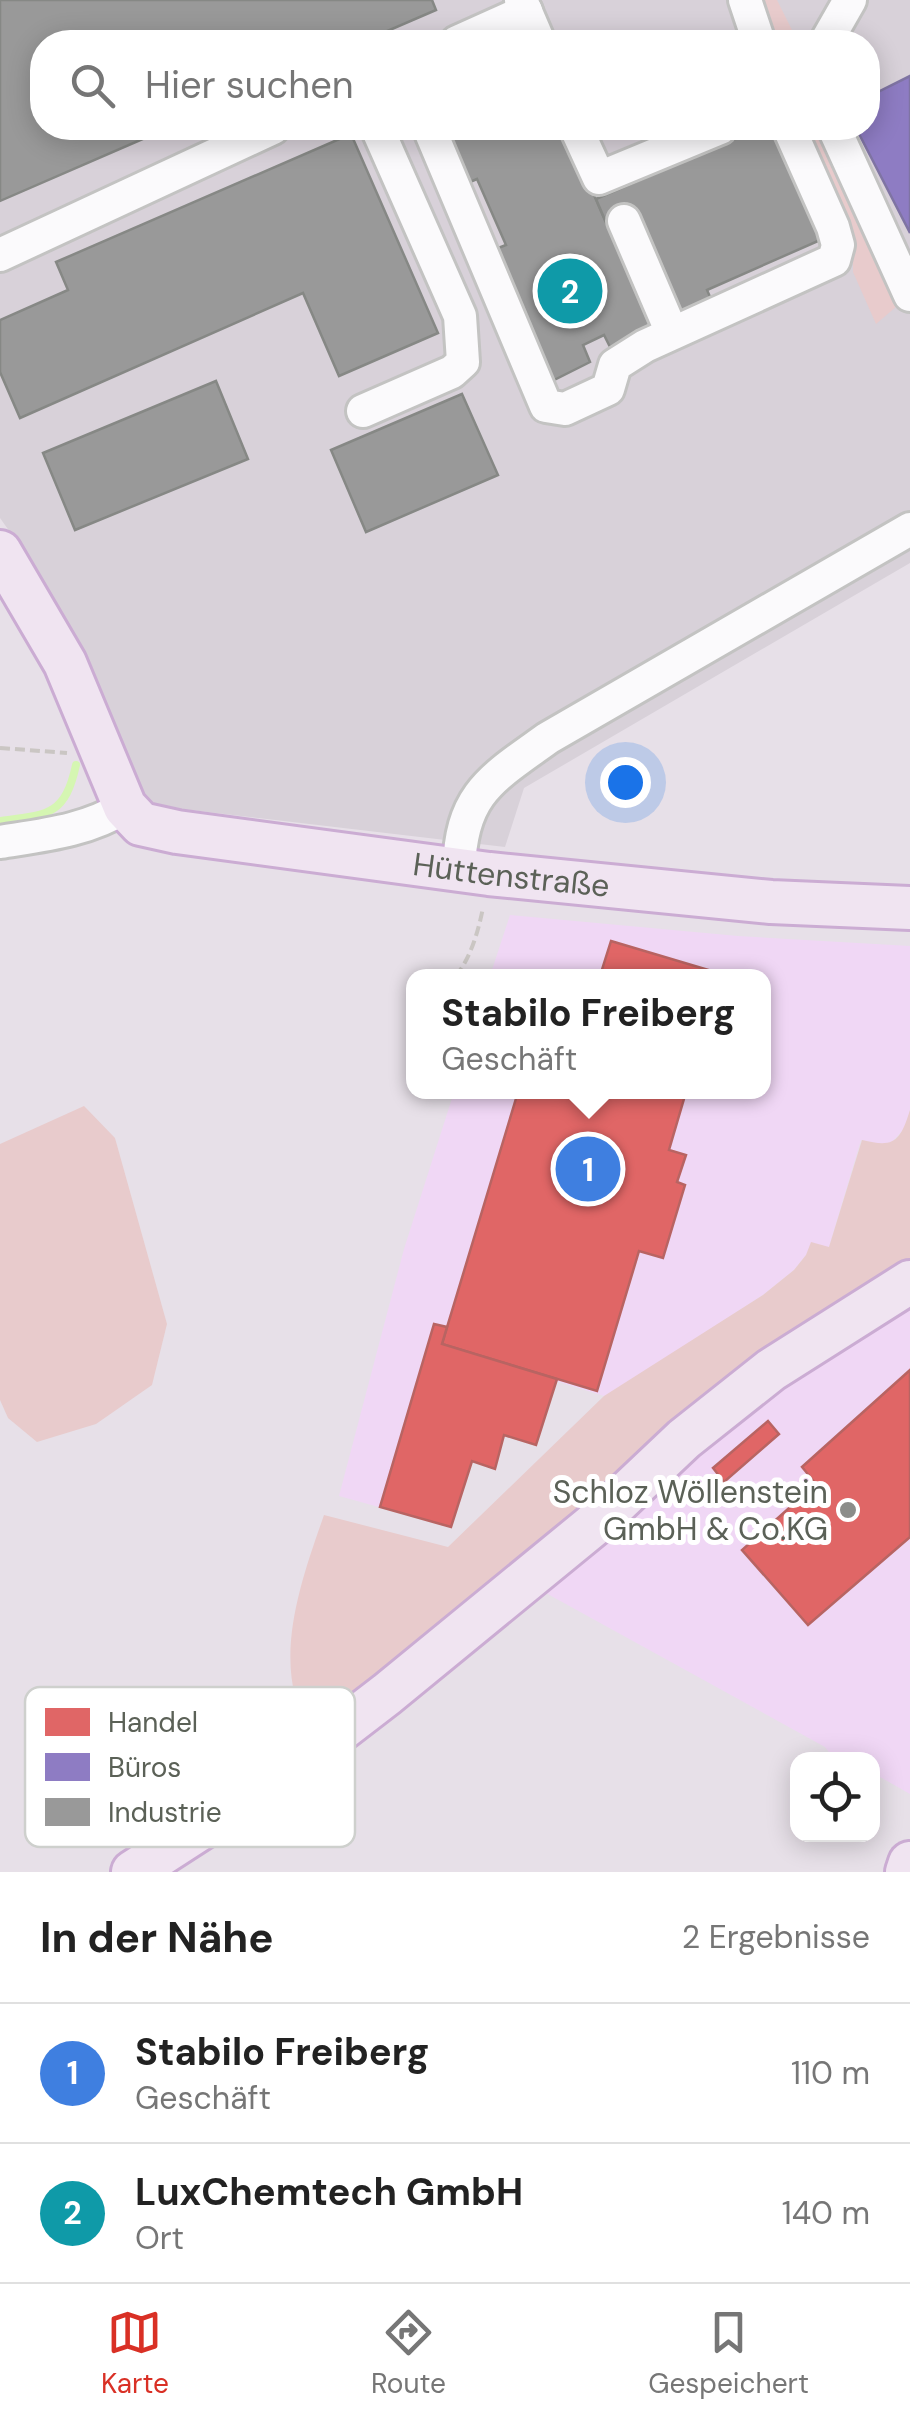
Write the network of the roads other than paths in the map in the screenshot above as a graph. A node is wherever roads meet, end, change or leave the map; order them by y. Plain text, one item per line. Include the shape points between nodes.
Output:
1 (746, 0) edge
2 (850, 0) edge
3 (523, 5) edge
4 (478, 30) edge
5 (534, 30) edge
6 (755, 30) edge
7 (833, 30) edge
8 (247, 140) edge
9 (382, 140) edge
10 (434, 140) edge
11 (582, 140) edge
12 (691, 140) edge
13 (794, 140) edge
14 (839, 140) edge
15 (624, 221) dead end
16 (0, 254) edge
17 (910, 294) edge
18 (672, 333) junction
19 (362, 412) dead end
20 (910, 529) edge
21 (0, 552) edge
22 (124, 807) junction
23 (0, 842) edge
24 (474, 872) junction
25 (910, 908) edge
26 (910, 1282) edge
27 (355, 1719) edge
28 (172, 1847) edge
29 (910, 1863) edge
30 (133, 1872) edge
31 (907, 1872) edge

1 - 6 street
2 - 7 street
3 - 4 street
3 - 5 street
8 - 16 street
9 - 19 street via 460,316 463,362
10 - 18 street via 546,406 565,409 608,389 615,365
11 - 12 street via 599,178
13 - 18 street via 833,227 834,260
14 - 17 street
15 - 18 street
20 - 24 street via 548,738 495,776 464,821
21 - 22 main road via 65,663
22 - 23 street via 78,829
22 - 24 main road, Hüttenstraße via 141,824 177,832
24 - 25 main road, Hüttenstraße via 771,902
26 - 27 main road via 772,1370 684,1439 592,1526
28 - 30 main road
29 - 31 main road

